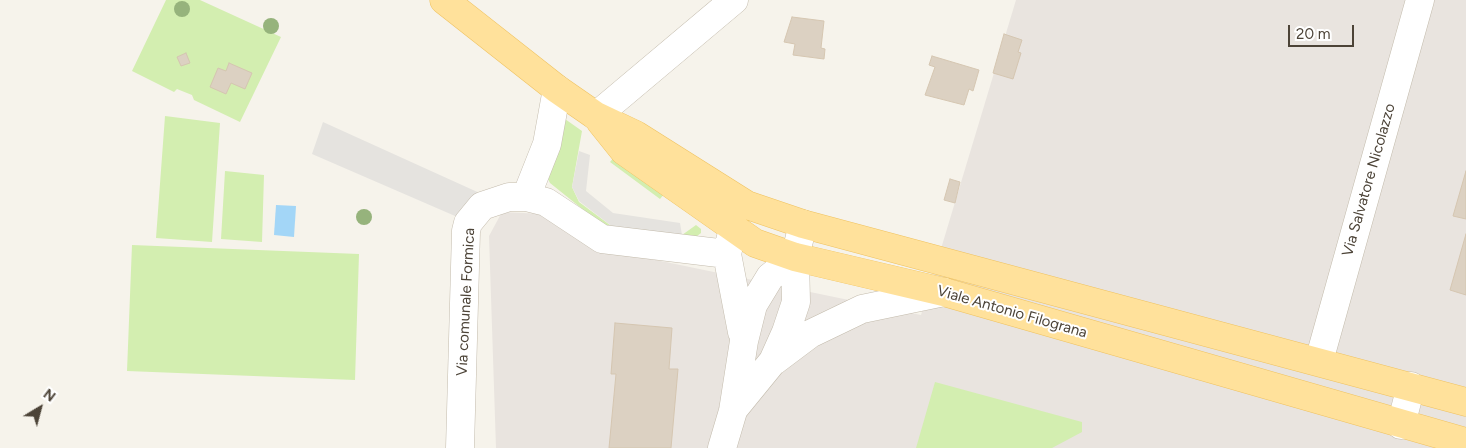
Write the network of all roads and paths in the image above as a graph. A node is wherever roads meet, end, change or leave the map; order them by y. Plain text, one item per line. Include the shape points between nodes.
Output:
1 (444, 0) edge
2 (734, 0) edge
3 (1420, 0) edge
4 (557, 89) junction
5 (596, 116) junction
6 (526, 197) junction
7 (747, 205) junction
8 (803, 224) junction
9 (732, 227) junction
10 (727, 254) junction
11 (795, 257) junction
12 (944, 292) junction
13 (744, 341) junction
14 (1319, 361) junction
15 (773, 362) junction
16 (1411, 386) junction
17 (1466, 402) edge
18 (732, 411) junction
19 (1401, 424) junction
20 (1466, 442) edge
21 (460, 448) edge
22 (722, 448) edge

1 - 4 main road, Viale Antonio Filograna
2 - 5 street
3 - 14 street, Via Salvatore Nicolazzo
4 - 5 main road, Viale Antonio Filograna
4 - 6 street via 547,144
5 - 7 main road, Viale Antonio Filograna via 636,135
5 - 9 main road, Viale Antonio Filograna via 624,150
6 - 10 street, Via comunale Formica via 546,202 602,239
6 - 21 street, Via comunale Formica via 508,197 482,206 466,231
7 - 8 main road, Viale Antonio Filograna
7 - 9 street
8 - 11 street
8 - 14 main road, Viale Antonio Filograna
9 - 10 street
9 - 11 main road, Viale Antonio Filograna via 755,243
10 - 13 street
11 - 12 main road, Viale Antonio Filograna
11 - 13 street via 770,277 754,304
11 - 15 street via 796,302
12 - 15 street via 862,309 810,334
12 - 19 main road, Viale Antonio Filograna
13 - 18 street
14 - 16 main road, Viale Antonio Filograna
15 - 18 street
16 - 17 main road, Viale Antonio Filograna
16 - 19 street
18 - 22 street
19 - 20 main road, Viale Antonio Filograna

